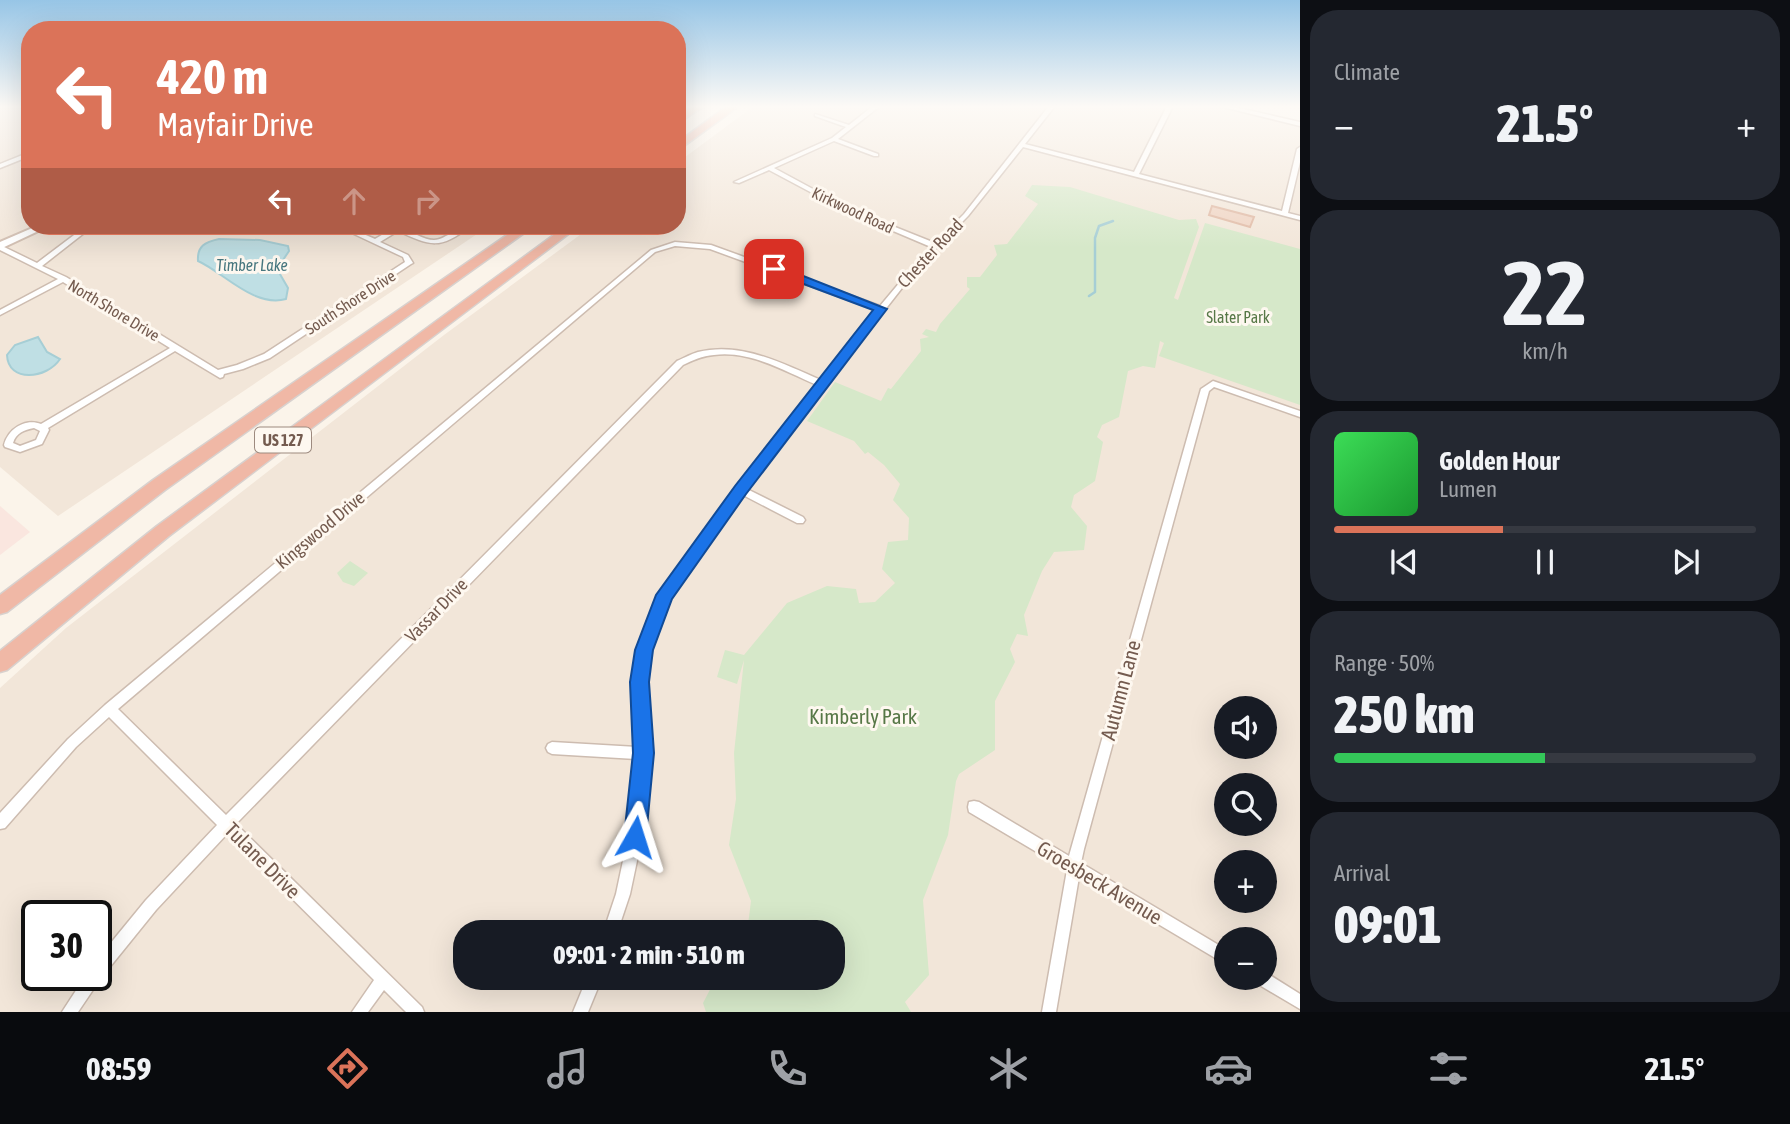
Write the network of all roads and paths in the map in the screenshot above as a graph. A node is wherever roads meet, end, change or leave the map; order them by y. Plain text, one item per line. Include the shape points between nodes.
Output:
1 (804, 153) edge
2 (871, 153) edge
3 (1015, 153) edge
4 (1054, 153) edge
5 (1146, 153) edge
6 (1299, 153) edge
7 (0, 154) edge
8 (876, 155) dead end
9 (21, 158) edge
10 (13, 161) junction
11 (0, 166) edge
12 (771, 169) junction
13 (1136, 174) junction
14 (737, 182) dead end
15 (1285, 214) junction
16 (1300, 218) edge
17 (24, 235) edge
18 (78, 235) edge
19 (360, 235) edge
20 (387, 235) edge
21 (416, 235) edge
22 (454, 235) edge
23 (514, 235) edge
24 (561, 235) edge
25 (375, 242) junction
26 (0, 246) edge
27 (936, 246) junction
28 (37, 266) junction
29 (63, 279) junction
30 (881, 309) junction
31 (0, 313) edge
32 (175, 348) junction
33 (221, 376) joint
34 (822, 384) junction
35 (1300, 414) edge
36 (43, 427) dead end
37 (740, 490) junction
38 (800, 520) dead end
39 (0, 606) edge
40 (0, 663) edge
41 (108, 709) junction
42 (552, 748) dead end
43 (643, 753) junction
44 (974, 807) dead end
45 (0, 823) edge
46 (227, 824) junction
47 (1074, 867) junction
48 (614, 920) edge
49 (1214, 950) edge
50 (112, 954) edge
51 (383, 979) junction
52 (1277, 988) edge
53 (590, 990) edge
54 (84, 991) edge
55 (1300, 1002) edge
56 (69, 1012) edge
57 (359, 1012) edge
58 (417, 1012) edge
59 (580, 1012) edge
60 (1049, 1012) edge

1 - 12 street
2 - 8 street
3 - 27 street, Chester Road
4 - 13 street
5 - 13 street
6 - 15 street
7 - 10 street
9 - 10 street
10 - 11 street
12 - 14 street
12 - 27 street, Kirkwood Road via 848,210
13 - 15 street
15 - 16 street
17 - 26 street
18 - 28 street
19 - 25 street, South Shore Drive
20 - 25 street
21 - 22 street via 431,243
23 - 39 highway, US 127 via 169,478
24 - 40 highway, US 127 via 163,531
25 - 33 street, South Shore Drive via 406,256 409,263 267,356
26 - 28 street, North Shore Drive
27 - 30 street, Chester Road
28 - 29 street, North Shore Drive
29 - 31 street
29 - 32 street, North Shore Drive
30 - 34 street, Chester Road
30 - 41 street, Kingswood Drive via 711,247 675,244 653,251
32 - 33 street, North Shore Drive
32 - 36 street
34 - 37 street, Chester Road
34 - 46 street, Vassar Drive via 736,351 709,351 680,363
35 - 47 street, Autumn Lane via 1213,384 1205,389
37 - 38 street
37 - 43 street, Chester Road via 681,569 653,620 640,682
41 - 45 street, Kingswood Drive
41 - 46 street, Tulane Drive
42 - 43 street
43 - 48 street, Chester Road via 635,837
44 - 47 street, Groesbeck Avenue
46 - 50 street, Vassar Drive
46 - 51 street, Tulane Drive
47 - 49 street, Groesbeck Avenue
47 - 60 street, Autumn Lane
51 - 57 street
51 - 58 street, Tulane Drive
52 - 55 street
53 - 59 street
54 - 56 street, Vassar Drive

